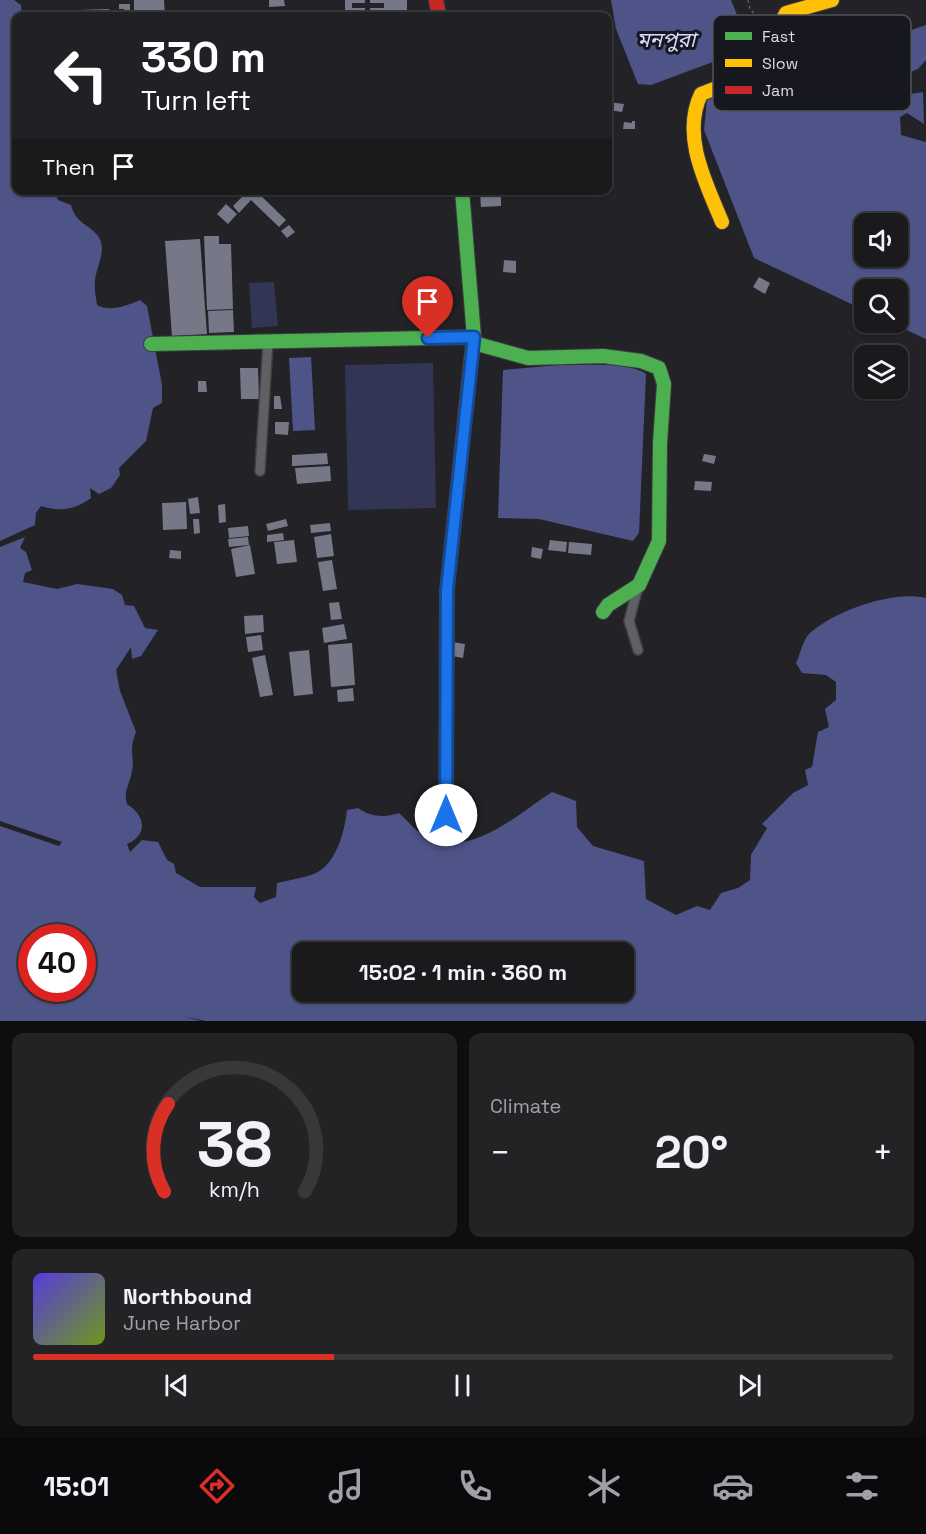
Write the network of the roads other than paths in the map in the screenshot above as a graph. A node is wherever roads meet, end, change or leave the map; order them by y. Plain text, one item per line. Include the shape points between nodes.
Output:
1 (832, 0) edge
2 (785, 15) edge
3 (713, 89) edge
4 (462, 195) edge
5 (722, 222) dead end
6 (474, 340) junction
7 (268, 342) junction
8 (151, 344) dead end
9 (260, 471) dead end
10 (639, 585) junction
11 (603, 612) dead end
12 (638, 650) dead end
13 (446, 815) dead end

1 - 2 street
3 - 5 street via 701,94 692,111 694,139
4 - 6 street
6 - 7 street
6 - 10 street via 528,358 603,356 641,361 659,368 664,384 659,541
6 - 13 street via 447,590
7 - 8 street
7 - 9 street
10 - 11 street
10 - 12 street via 628,621

